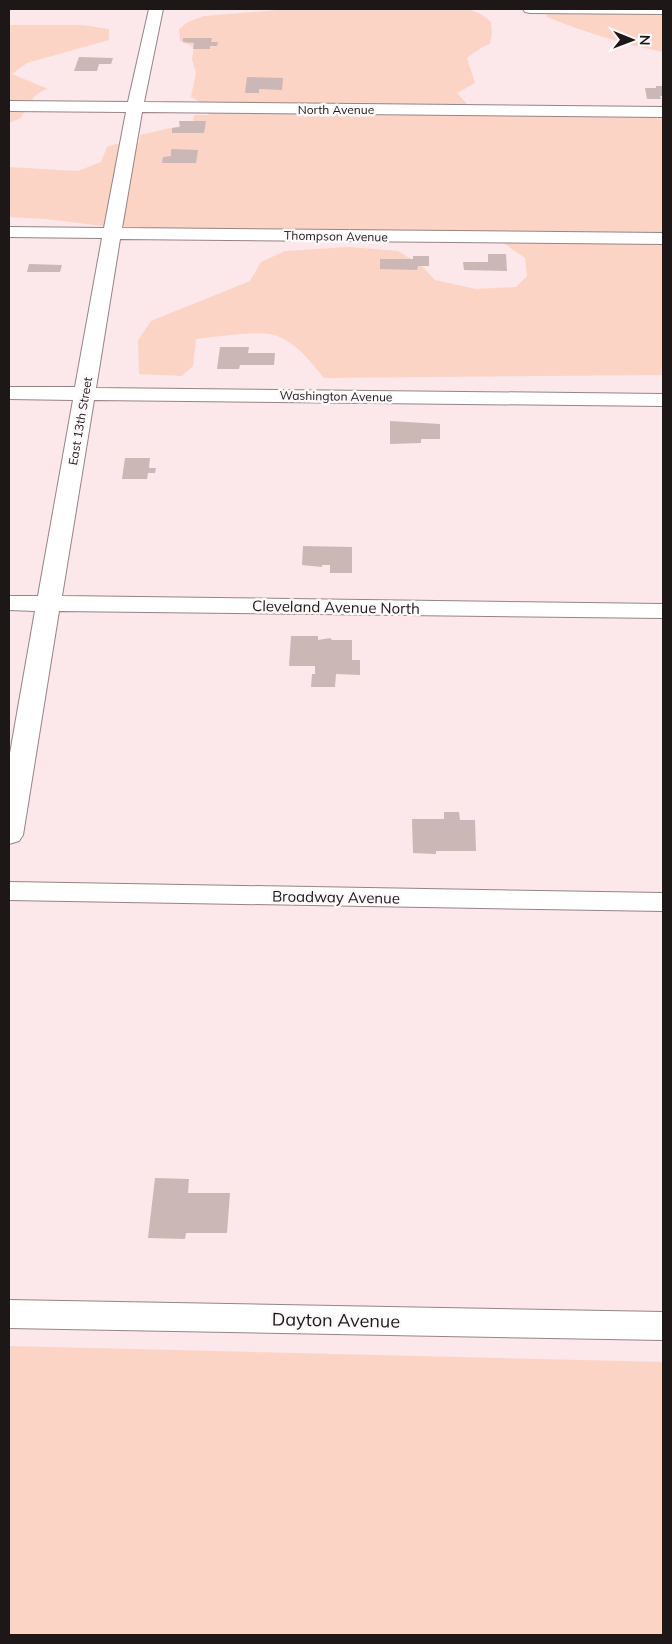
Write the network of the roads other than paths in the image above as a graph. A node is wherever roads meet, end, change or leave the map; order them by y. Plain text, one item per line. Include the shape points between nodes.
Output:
1 (156, 9) edge
2 (530, 9) edge
3 (663, 10) edge
4 (9, 106) edge
5 (135, 107) junction
6 (663, 112) edge
7 (9, 232) edge
8 (112, 233) junction
9 (663, 239) edge
10 (9, 392) edge
11 (85, 393) junction
12 (663, 400) edge
13 (9, 603) edge
14 (49, 603) junction
15 (663, 611) edge
16 (9, 835) edge
17 (9, 891) edge
18 (663, 902) edge
19 (9, 1314) edge
20 (663, 1326) edge

1 - 5 street, East 13th Street
2 - 3 street
4 - 5 street, North Avenue
5 - 6 street, North Avenue
5 - 8 street, East 13th Street
7 - 8 street, Thompson Avenue
8 - 9 street, Thompson Avenue
8 - 11 street, East 13th Street
10 - 11 street, Washington Avenue
11 - 12 street, Washington Avenue
11 - 14 street, East 13th Street
13 - 14 street, Cleveland Avenue North
14 - 15 street, Cleveland Avenue North
14 - 16 street, East 13th Street
17 - 18 street, Broadway Avenue
19 - 20 street, Dayton Avenue

